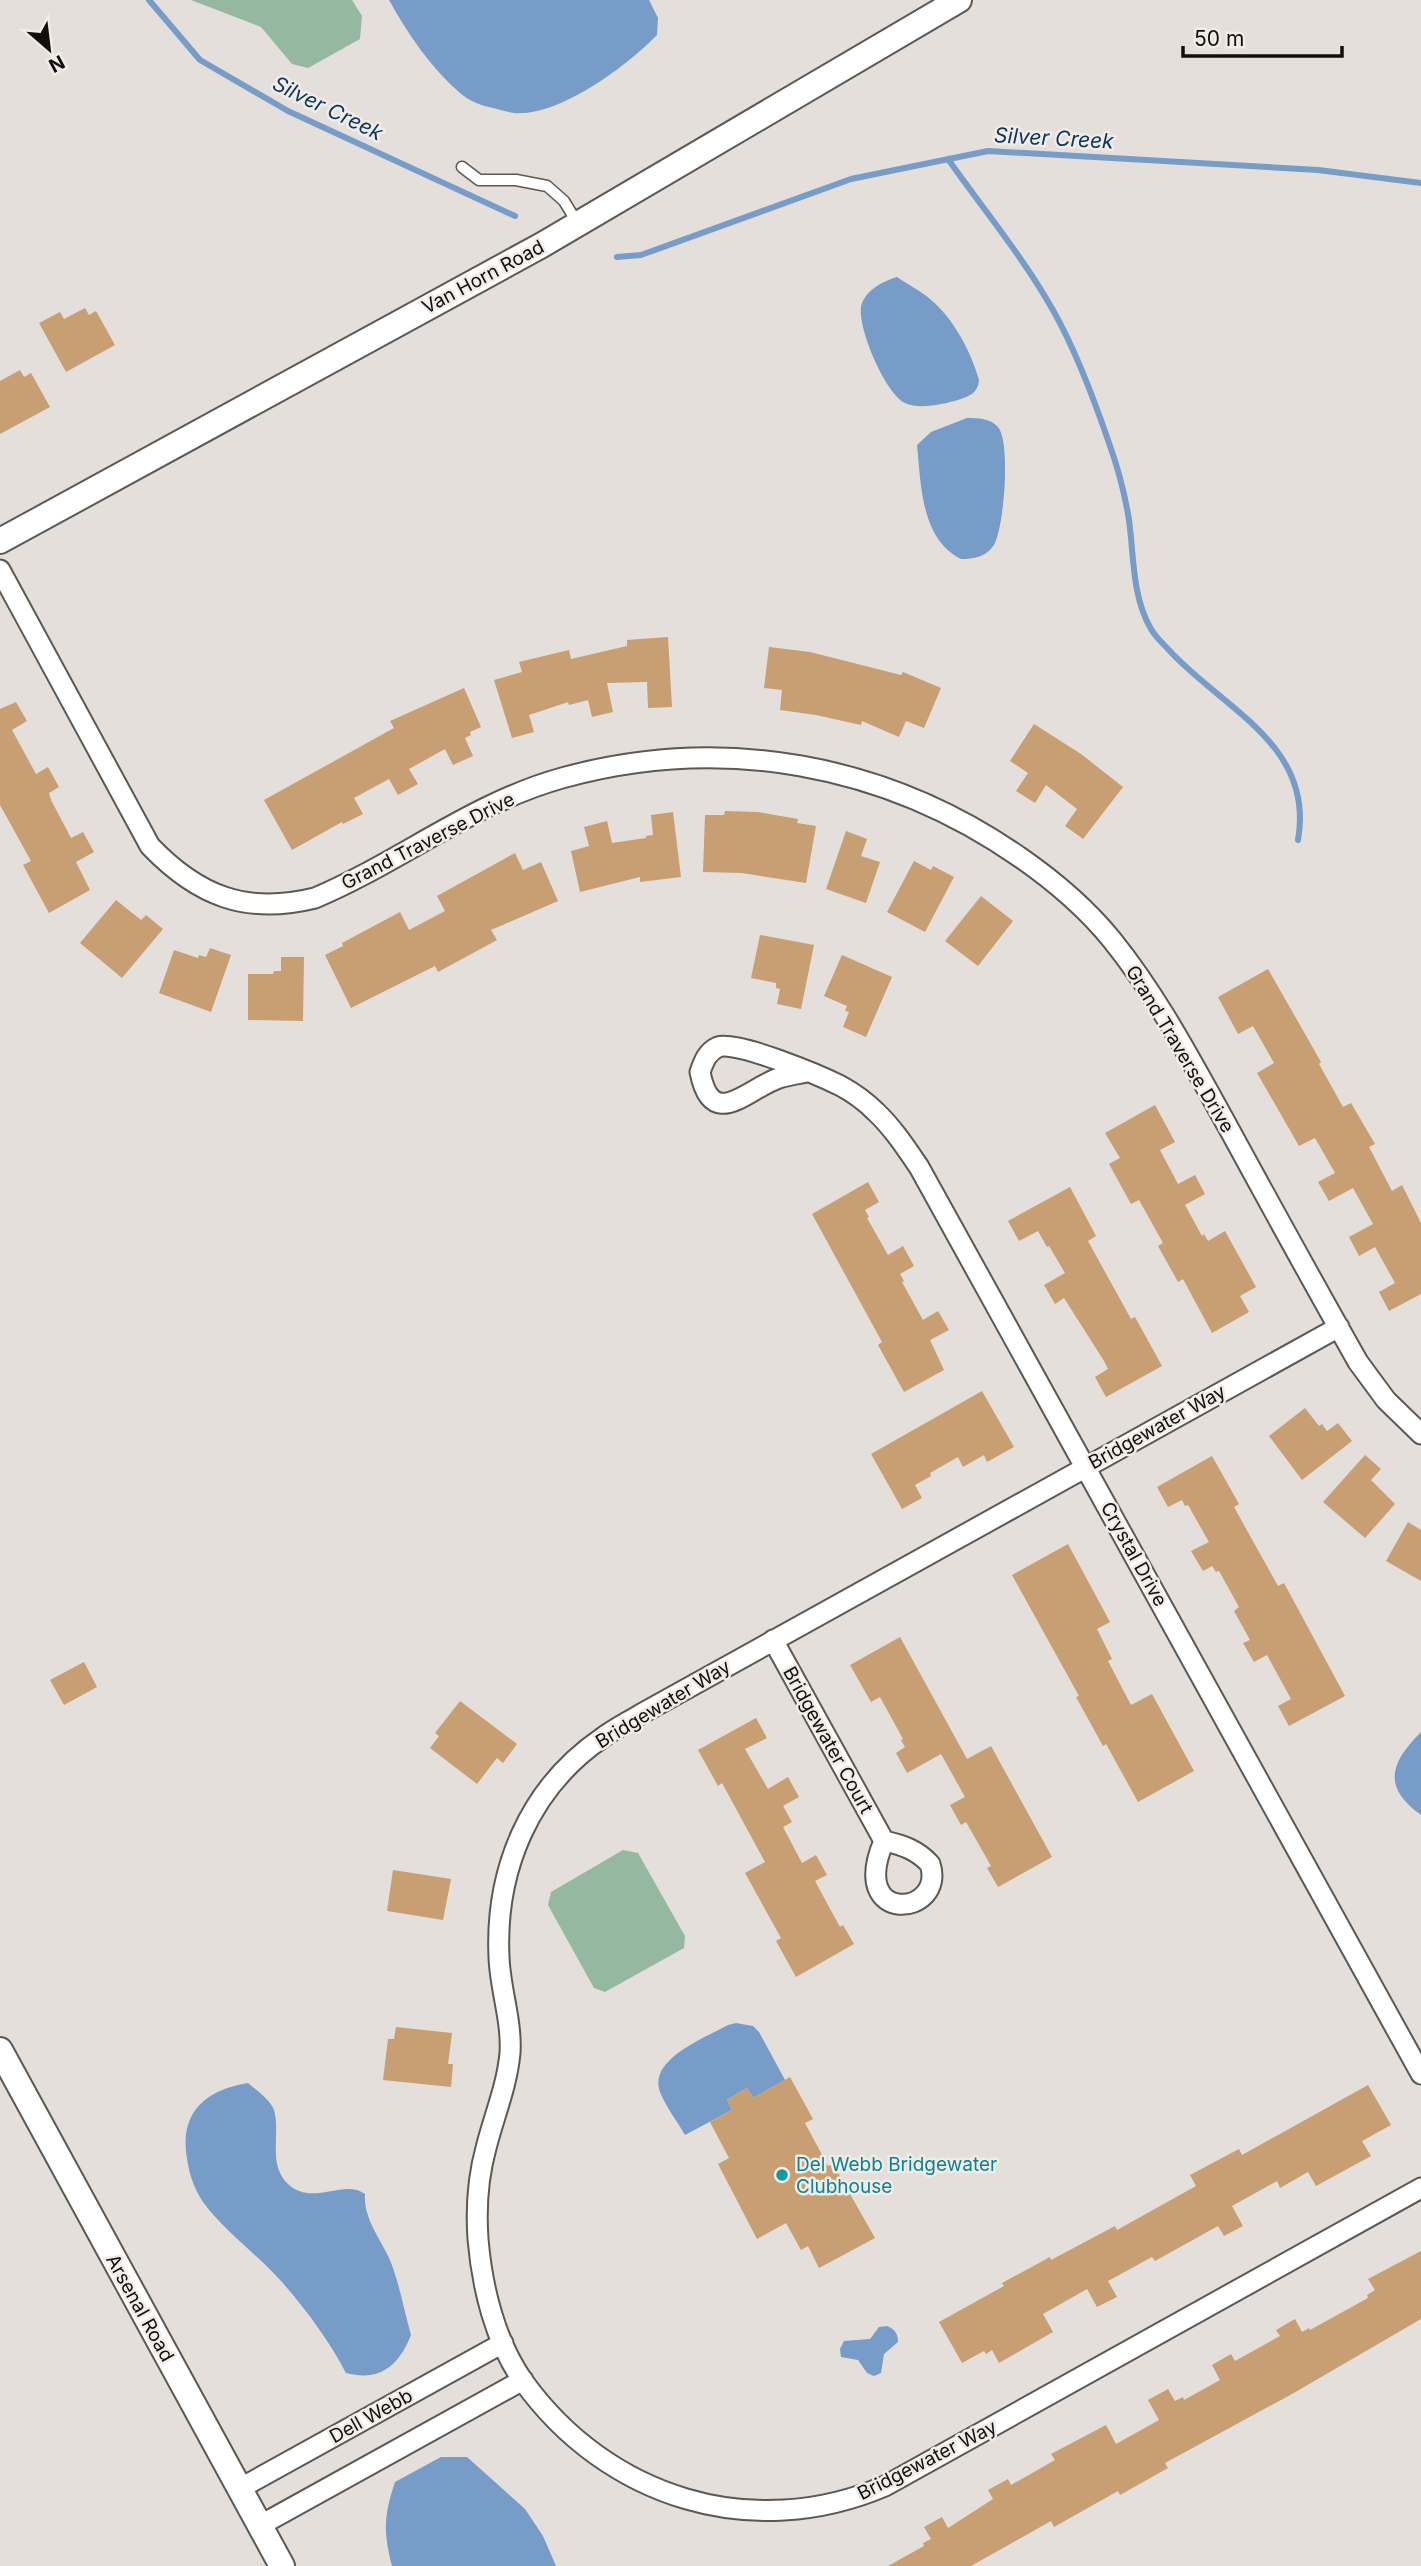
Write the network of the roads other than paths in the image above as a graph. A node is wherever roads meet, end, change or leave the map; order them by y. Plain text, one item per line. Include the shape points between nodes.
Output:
1 (959, 0) edge
2 (462, 167) dead end
3 (579, 225) junction
4 (0, 541) edge
5 (0, 570) edge
6 (806, 1072) junction
7 (1339, 1327) junction
8 (1421, 1434) edge
9 (1084, 1466) junction
10 (773, 1640) junction
11 (884, 1841) dead end
12 (0, 2050) edge
13 (1421, 2074) edge
14 (1421, 2188) edge
15 (503, 2343) junction
16 (523, 2380) junction
17 (239, 2489) junction
18 (259, 2526) junction
19 (282, 2566) edge

1 - 3 street, Van Horn Road
2 - 3 lane via 479,180 547,186 564,201
3 - 4 street, Van Horn Road
5 - 7 street, Grand Traverse Drive via 150,846 188,881 219,896 265,905 315,898 495,803 562,778 655,761 719,758 824,769 883,786 968,824 1058,886 1134,968
6 - 6 street, Crystal Drive via 730,1045 709,1052 700,1072 708,1096 726,1104 778,1078
6 - 9 street, Crystal Drive via 842,1086 875,1111 901,1140
7 - 8 street, Grand Traverse Drive via 1388,1402
7 - 9 street, Bridgewater Way
9 - 10 street, Bridgewater Way
9 - 13 street, Crystal Drive
10 - 11 street, Bridgewater Court
10 - 15 street, Bridgewater Way via 600,1738 548,1787 525,1823 508,1866 500,1907 499,1969 508,2009 510,2052 485,2148 477,2201 485,2281
12 - 17 street, Arsenal Road
14 - 16 street, Bridgewater Way via 885,2486 833,2504 741,2510 705,2505 662,2491 585,2447
15 - 16 street, Bridgewater Way
15 - 17 street, Dell Webb
16 - 18 street
17 - 18 street, Arsenal Road
18 - 19 street, Arsenal Road

